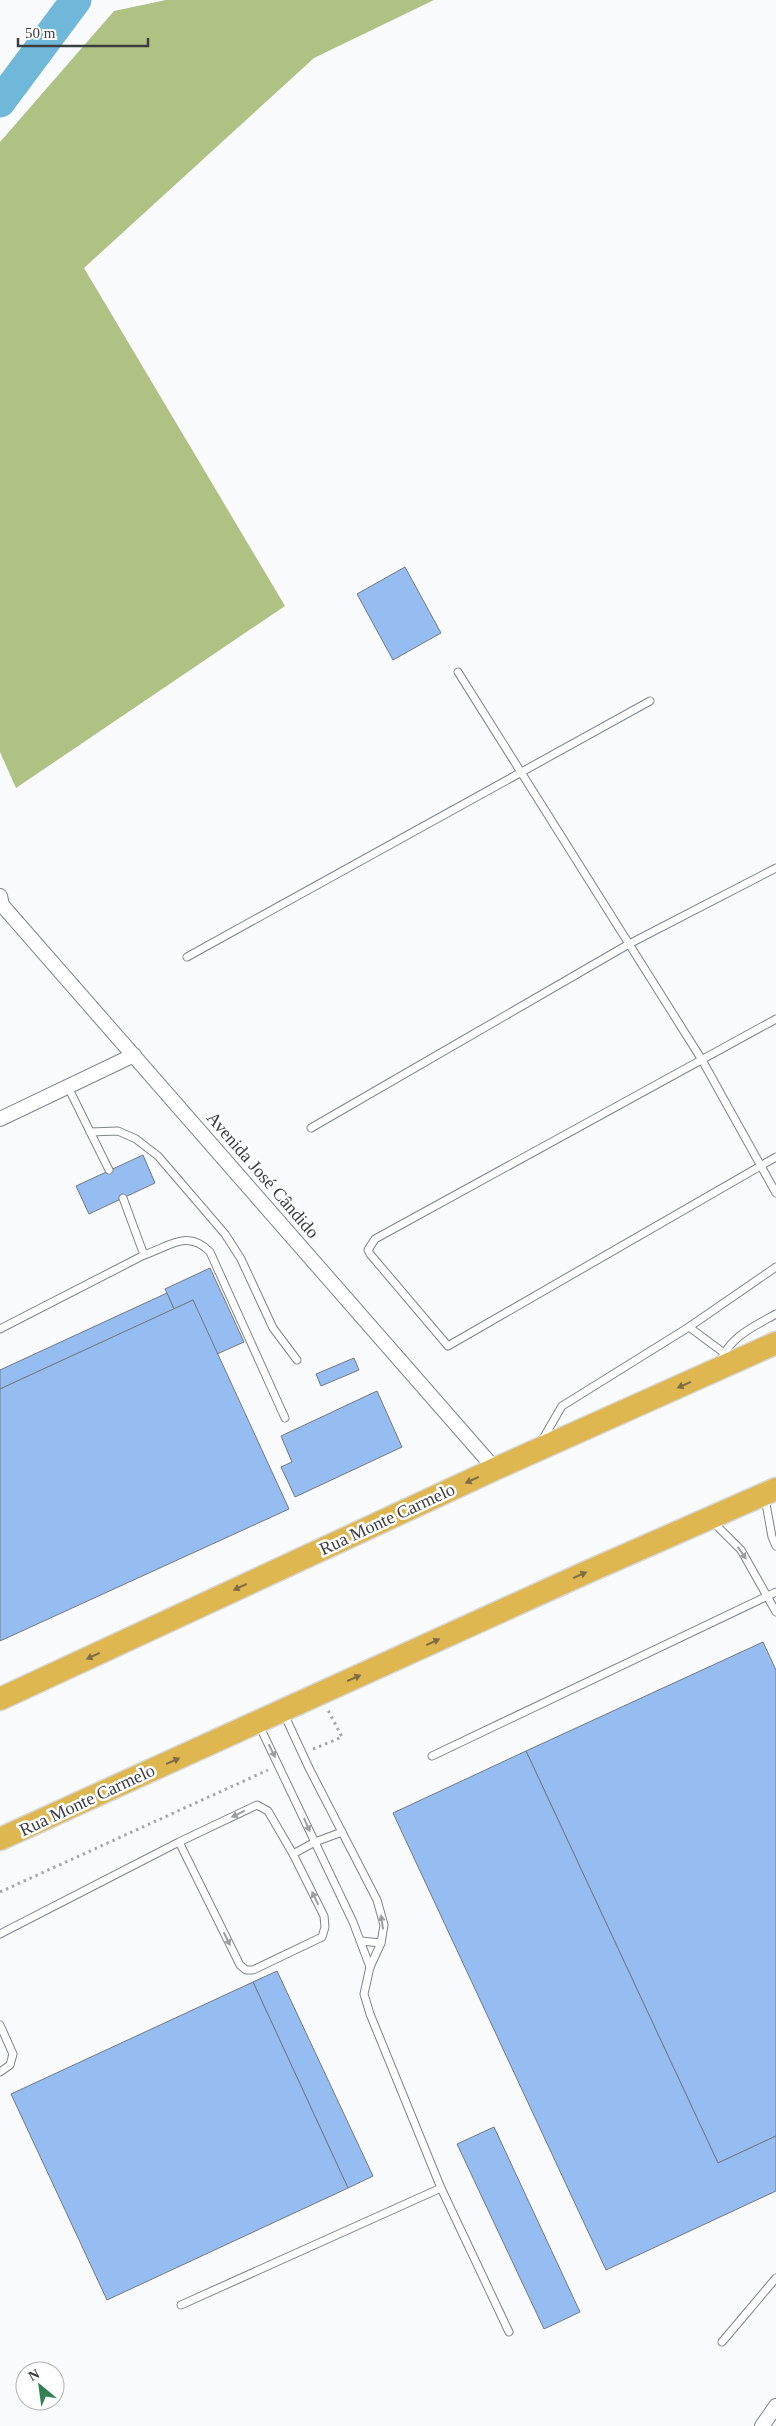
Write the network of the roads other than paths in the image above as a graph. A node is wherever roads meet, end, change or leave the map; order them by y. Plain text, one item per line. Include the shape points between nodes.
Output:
1 (458, 672) dead end
2 (650, 701) dead end
3 (520, 771) junction
4 (776, 868) edge
5 (1, 900) edge
6 (628, 944) junction
7 (188, 957) dead end
8 (776, 1019) edge
9 (134, 1055) junction
10 (702, 1060) junction
11 (68, 1086) junction
12 (0, 1119) edge
13 (312, 1128) dead end
14 (90, 1132) junction
15 (776, 1157) edge
16 (761, 1166) junction
17 (109, 1170) dead end
18 (776, 1193) edge
19 (123, 1198) dead end
20 (144, 1255) junction
21 (776, 1267) edge
22 (776, 1314) edge
23 (689, 1327) junction
24 (0, 1329) edge
25 (776, 1343) edge
26 (297, 1360) dead end
27 (721, 1361) junction
28 (285, 1418) dead end
29 (536, 1451) junction
30 (495, 1469) junction
31 (770, 1492) edge
32 (709, 1518) junction
33 (776, 1546) edge
34 (776, 1592) edge
35 (768, 1596) junction
36 (776, 1612) edge
37 (3, 1699) edge
38 (283, 1710) junction
39 (257, 1722) junction
40 (432, 1756) dead end
41 (49, 1817) junction
42 (0, 1826) edge
43 (342, 1832) junction
44 (0, 1839) edge
45 (179, 1842) junction
46 (315, 1842) junction
47 (293, 1854) junction
48 (0, 1934) edge
49 (361, 1941) junction
50 (381, 1943) junction
51 (370, 1967) junction
52 (0, 2025) edge
53 (0, 2072) edge
54 (442, 2188) junction
55 (776, 2278) edge
56 (181, 2305) dead end
57 (509, 2332) dead end
58 (722, 2342) dead end
59 (776, 2406) edge
60 (762, 2426) edge

1 - 3 lane
2 - 3 lane
3 - 6 lane
3 - 7 lane
4 - 6 lane
5 - 9 street, Avenida José Cândido
6 - 10 lane
6 - 13 lane
8 - 10 lane
9 - 11 street
9 - 30 street, Avenida José Cândido
10 - 16 lane
10 - 16 lane via 375,1239 369,1245 370,1254 448,1346
11 - 12 street
11 - 14 lane
14 - 17 lane
14 - 26 lane via 118,1131 136,1139 158,1156 226,1234 242,1259 260,1305
15 - 16 lane
16 - 18 lane
19 - 20 lane
20 - 24 lane
20 - 28 lane via 186,1240 194,1240 210,1252
21 - 23 lane
22 - 27 lane via 738,1336
23 - 27 lane
23 - 29 lane via 562,1406
25 - 27 highway, Rua Monte Carmelo
27 -> 29 highway, Rua Monte Carmelo
29 - 30 highway, Rua Monte Carmelo
30 -> 37 highway, Rua Monte Carmelo
31 - 32 highway, Rua Monte Carmelo
31 - 33 lane via 772,1537
32 -> 35 lane via 741,1550
38 -> 32 highway, Rua Monte Carmelo
34 - 35 lane
35 - 36 lane
35 - 40 lane
38 - 39 highway, Rua Monte Carmelo
38 - 43 lane
41 -> 39 highway, Rua Monte Carmelo
39 -> 46 lane
41 - 42 highway
41 - 44 highway, Rua Monte Carmelo
43 - 46 lane
50 -> 43 lane via 384,1925 377,1900
47 -> 45 lane via 268,1811 257,1805
45 -> 47 lane via 240,1965 246,1970 253,1970 322,1937 324,1916
45 - 48 lane
46 - 47 lane
46 - 49 lane
49 - 50 lane
49 - 51 lane
50 - 51 lane
51 - 54 lane via 364,1994 370,2014
52 - 53 lane via 13,2054 10,2066
54 - 56 lane
54 - 57 lane
55 - 58 lane
59 - 60 street

